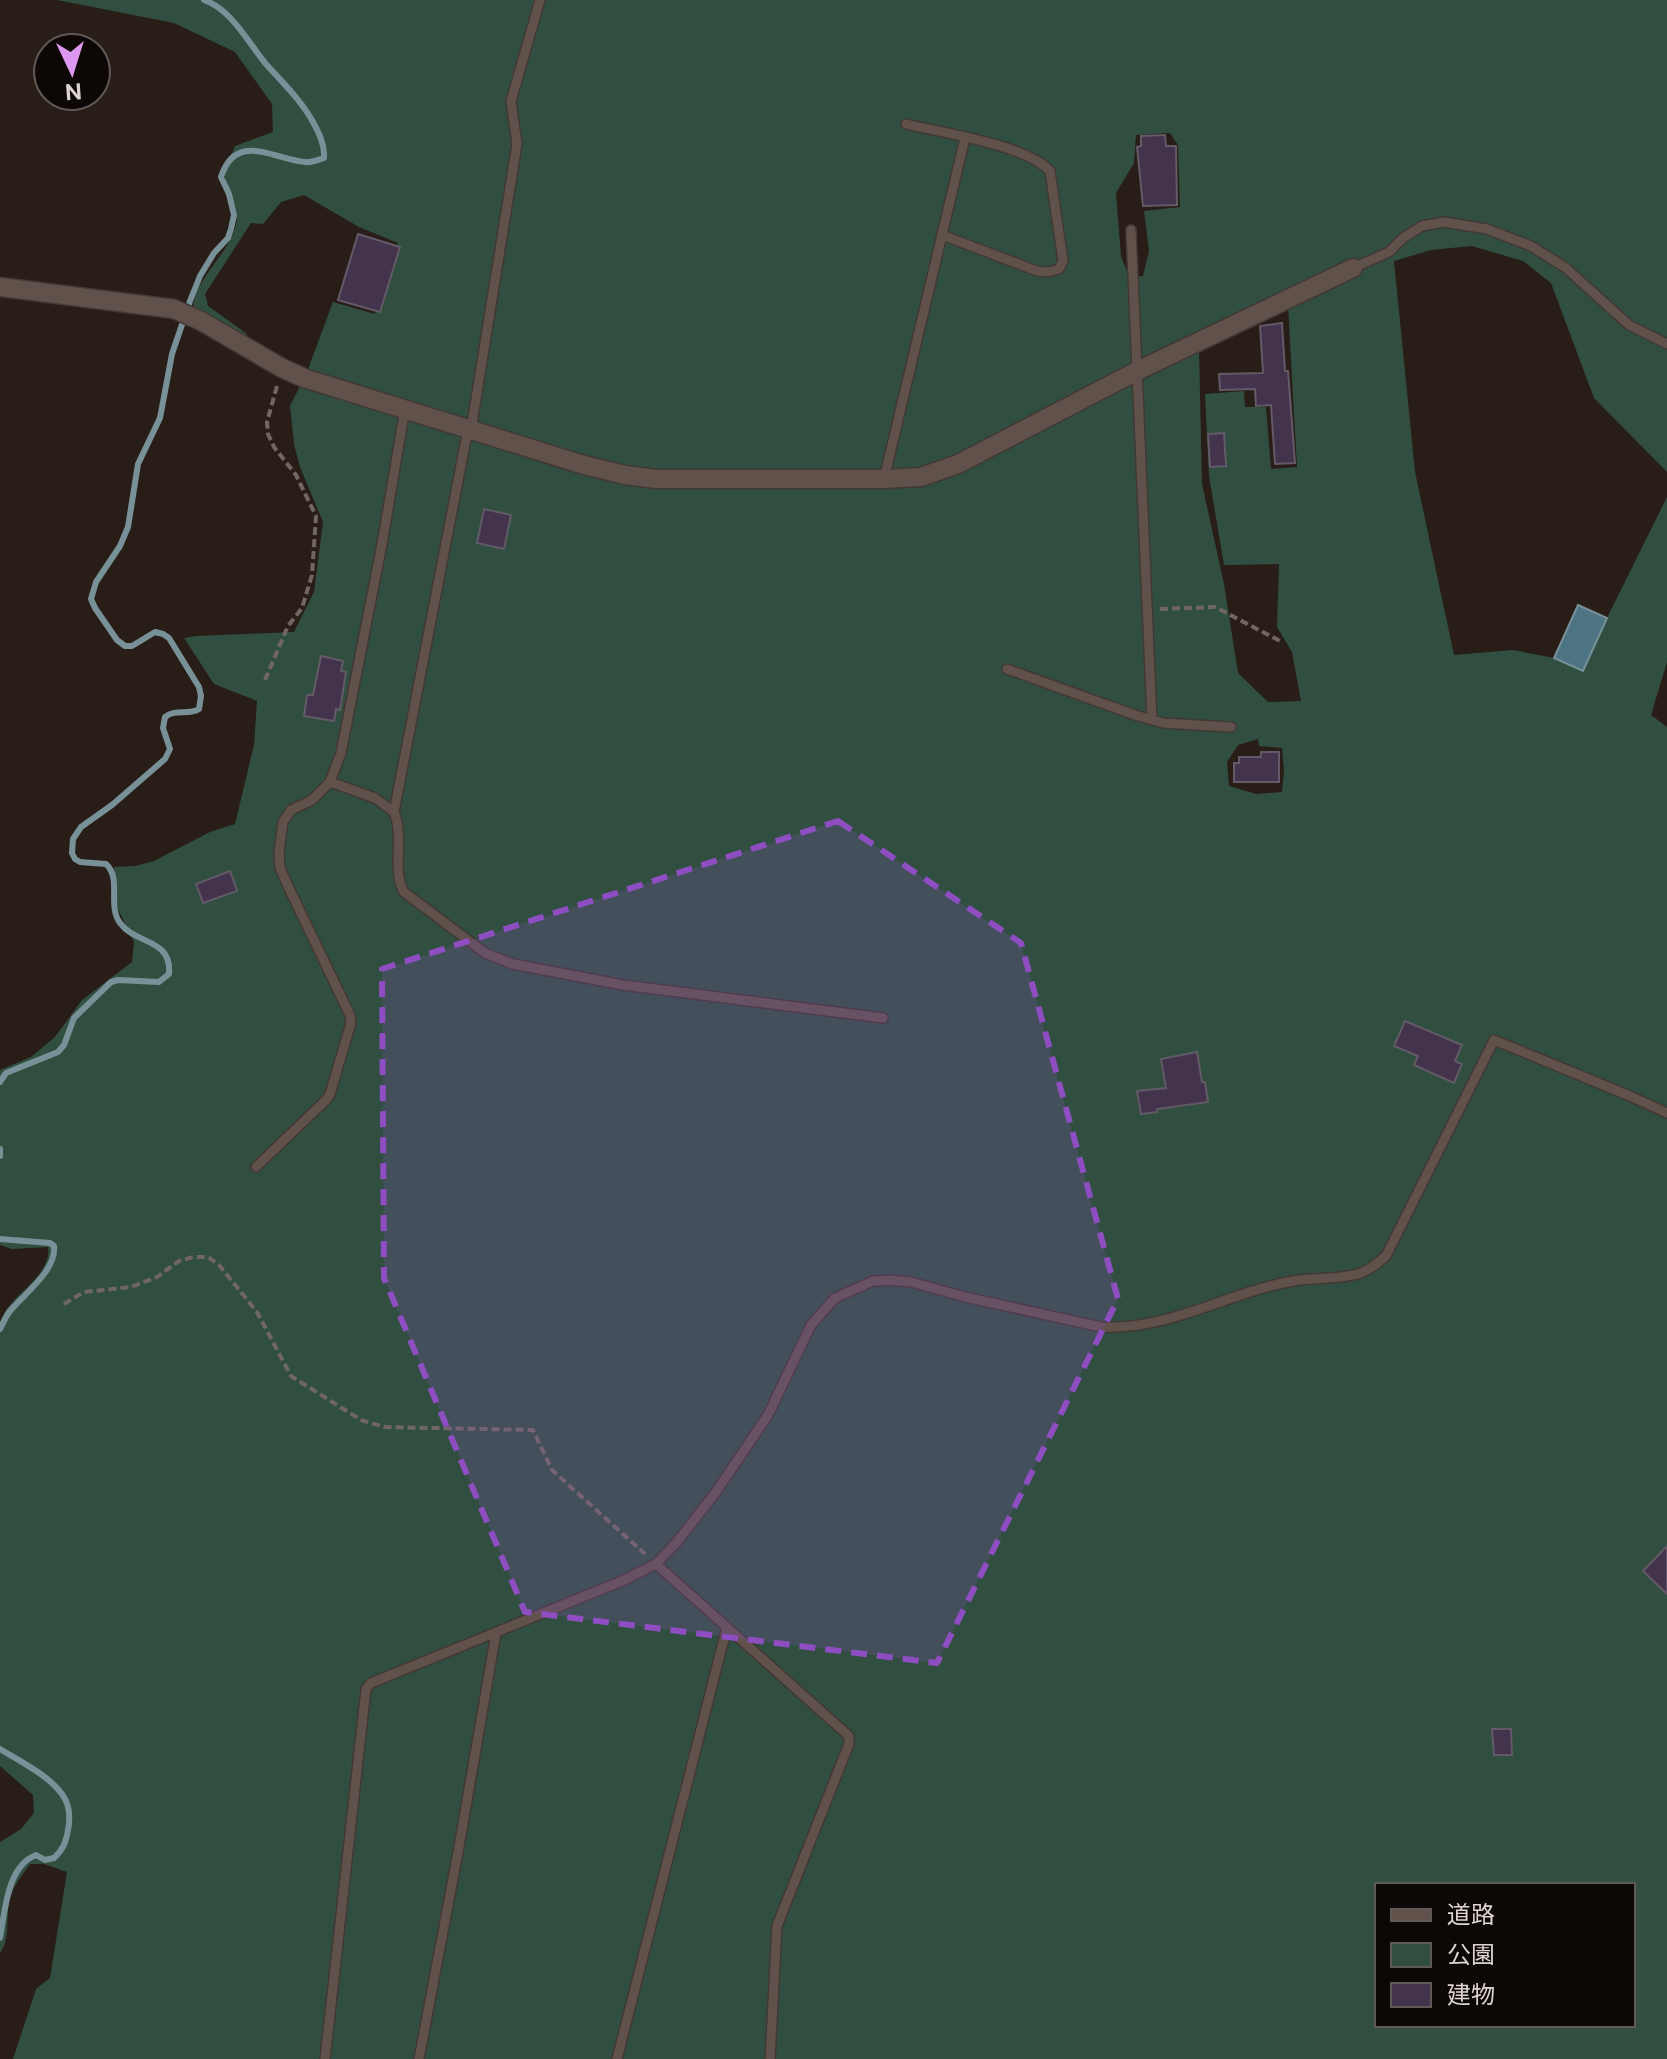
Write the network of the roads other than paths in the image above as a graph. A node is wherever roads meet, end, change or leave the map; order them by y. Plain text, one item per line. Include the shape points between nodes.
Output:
1 (540, 0) edge
2 (906, 124) dead end
3 (965, 138) junction
4 (1131, 230) dead end
5 (942, 235) junction
6 (1353, 268) joint
7 (0, 287) edge
8 (1667, 344) edge
9 (1137, 371) junction
10 (405, 409) junction
11 (470, 429) junction
12 (884, 479) junction
13 (1007, 669) dead end
14 (1152, 720) junction
15 (1231, 727) dead end
16 (330, 782) junction
17 (394, 812) junction
18 (883, 1018) dead end
19 (1667, 1113) edge
20 (256, 1167) dead end
21 (656, 1564) junction
22 (727, 1627) junction
23 (496, 1633) junction
24 (325, 2059) edge
25 (419, 2059) edge
26 (617, 2059) edge
27 (770, 2059) edge

1 - 11 lane via 511,101 517,144
2 - 3 lane
3 - 5 lane
3 - 5 lane via 1016,150 1050,171 1063,261 1059,269 1037,271
4 - 9 lane
5 - 12 lane
6 - 8 lane via 1389,252 1422,226 1444,222 1487,229 1531,246 1566,268 1629,325
6 - 9 street
7 - 10 street via 174,309 304,378
9 - 12 street via 958,464 921,477
9 - 14 lane
10 - 11 street
10 - 16 lane via 358,670
11 - 12 street via 584,465 656,479
11 - 17 lane
13 - 14 lane
14 - 15 lane
16 - 17 lane via 375,798
16 - 20 lane via 283,822 280,868 351,1023 330,1094
17 - 18 lane via 404,892 485,953 513,964 623,985
19 - 21 lane via 1494,1040 1386,1256 1362,1272 1293,1281 1118,1328 911,1282 873,1281 855,1288 835,1298 811,1325 768,1415 716,1492
21 - 22 lane
21 - 23 lane
22 - 26 lane
22 - 27 lane via 849,1736 777,1926
23 - 24 lane via 366,1689
23 - 25 lane

